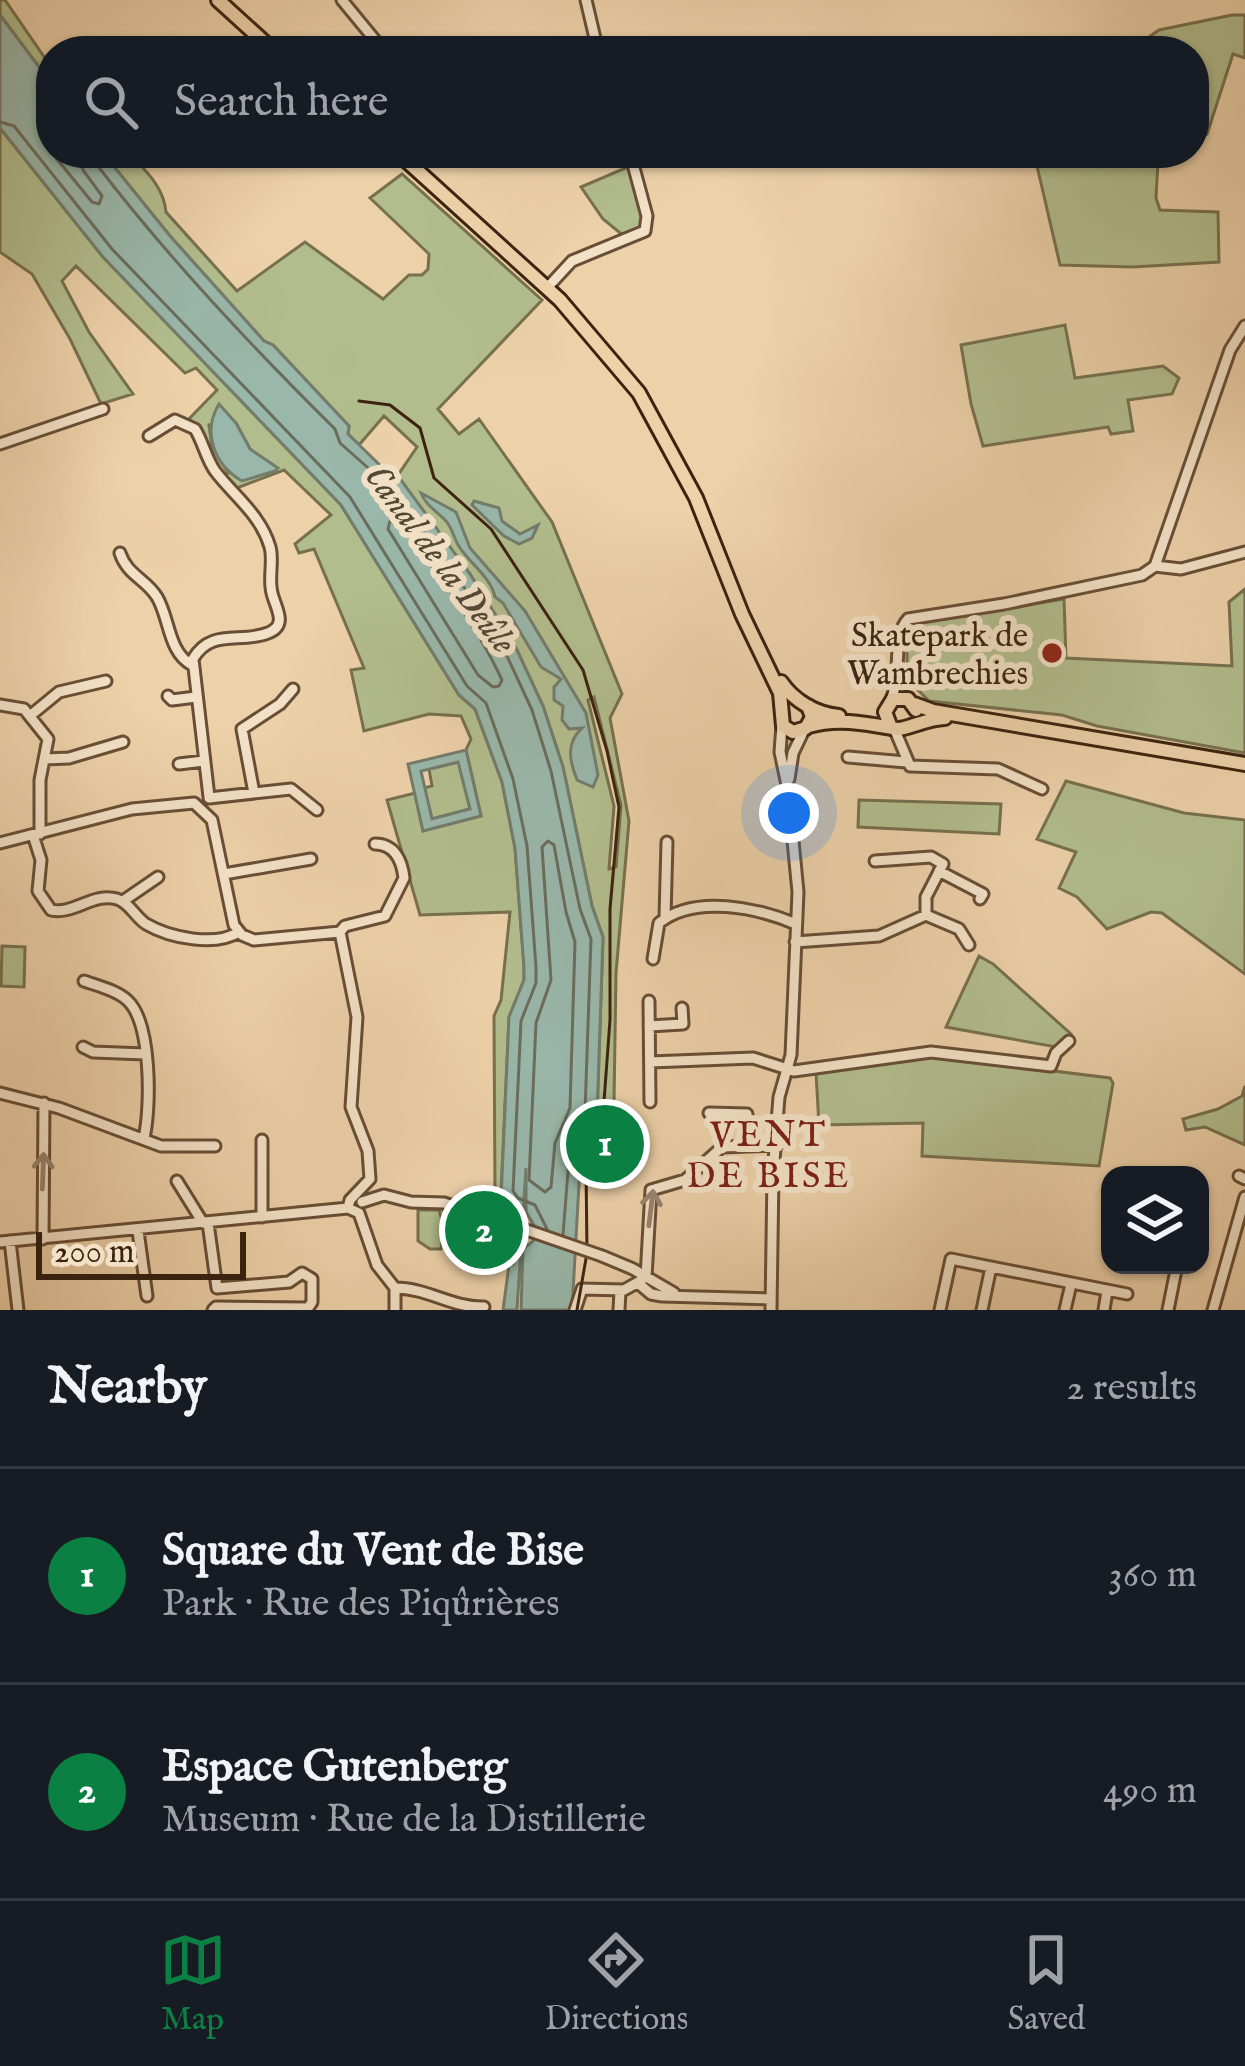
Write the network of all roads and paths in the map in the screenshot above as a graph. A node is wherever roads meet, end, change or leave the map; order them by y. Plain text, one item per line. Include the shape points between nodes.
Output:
1 (218, 0) edge
2 (343, 0) edge
3 (586, 0) edge
4 (258, 36) edge
5 (372, 36) edge
6 (594, 36) edge
7 (413, 168) edge
8 (634, 168) edge
9 (548, 288) junction
10 (1245, 326) edge
11 (103, 409) dead end
12 (149, 436) dead end
13 (0, 445) edge
14 (1245, 551) edge
15 (120, 553) dead end
16 (1155, 566) junction
17 (751, 632) junction
18 (899, 661) junction
19 (192, 665) junction
20 (106, 680) dead end
21 (293, 689) dead end
22 (168, 696) dead end
23 (196, 697) junction
24 (912, 702) junction
25 (803, 703) junction
26 (0, 705) edge
27 (888, 705) junction
28 (782, 708) junction
29 (31, 715) junction
30 (988, 719) junction
31 (913, 723) junction
32 (782, 725) junction
33 (892, 726) junction
34 (806, 728) junction
35 (123, 742) dead end
36 (848, 757) dead end
37 (46, 759) junction
38 (906, 759) junction
39 (204, 761) junction
40 (179, 764) dead end
41 (1245, 764) edge
42 (1042, 789) dead end
43 (788, 790) junction
44 (254, 793) junction
45 (206, 802) junction
46 (317, 810) dead end
47 (37, 834) junction
48 (667, 842) dead end
49 (0, 843) edge
50 (375, 844) dead end
51 (311, 860) dead end
52 (875, 861) dead end
53 (939, 871) junction
54 (224, 874) junction
55 (158, 877) dead end
56 (980, 899) dead end
57 (123, 902) junction
58 (926, 915) junction
59 (665, 917) junction
60 (796, 924) junction
61 (239, 932) junction
62 (340, 932) junction
63 (795, 942) junction
64 (969, 946) dead end
65 (653, 959) dead end
66 (84, 981) dead end
67 (649, 1001) dead end
68 (682, 1008) dead end
69 (650, 1025) junction
70 (1069, 1041) dead end
71 (83, 1047) dead end
72 (145, 1054) junction
73 (650, 1062) junction
74 (788, 1071) junction
75 (0, 1093) edge
76 (650, 1102) dead end
77 (44, 1103) junction
78 (709, 1113) dead end
79 (144, 1138) junction
80 (262, 1140) dead end
81 (747, 1145) junction
82 (777, 1145) junction
83 (214, 1146) dead end
84 (370, 1179) junction
85 (177, 1181) dead end
86 (389, 1196) junction
87 (1245, 1197) edge
88 (356, 1205) junction
89 (262, 1217) junction
90 (206, 1223) junction
91 (138, 1231) junction
92 (43, 1239) junction
93 (5, 1242) edge
94 (991, 1267) junction
95 (1175, 1274) edge
96 (642, 1280) junction
97 (1071, 1283) junction
98 (395, 1288) junction
99 (620, 1291) junction
100 (1107, 1291) junction
101 (1127, 1294) dead end
102 (147, 1296) dead end
103 (771, 1305) edge
104 (484, 1307) edge
105 (456, 1308) edge
106 (213, 1309) edge
107 (279, 1309) edge
108 (18, 1310) edge
109 (395, 1310) edge
110 (575, 1310) edge
111 (620, 1310) edge
112 (940, 1310) edge
113 (982, 1310) edge
114 (1065, 1310) edge
115 (1104, 1310) edge
116 (1168, 1310) edge
117 (1213, 1310) edge

1 - 4 main road
2 - 5 street
3 - 6 street
7 - 9 main road
8 - 9 street via 645,231 575,259
9 - 17 main road via 604,347 660,427
10 - 16 street
11 - 13 street
12 - 19 street via 175,420 195,429 271,552 277,627 210,641
14 - 16 street via 1186,568
15 - 19 street via 155,595 178,655
16 - 18 street via 1004,604 912,617 900,628
17 - 25 main road
17 - 28 main road
18 - 24 street
18 - 27 street
19 - 23 street
20 - 29 street via 59,692
21 - 44 street via 242,729
22 - 23 street
23 - 39 street
24 - 27 main road
24 - 30 main road
24 - 31 main road
25 - 27 main road via 851,717
25 - 28 main road
25 - 34 main road via 812,717
26 - 29 street
27 - 33 main road
28 - 32 main road
29 - 37 street via 48,739
30 - 31 main road
30 - 41 main road via 1058,725
31 - 33 main road
31 - 38 street
32 - 34 main road
32 - 43 street
33 - 34 main road
33 - 38 street
34 - 43 street
35 - 37 street
36 - 38 street
37 - 47 street
38 - 42 street via 916,767 998,769
39 - 40 street
39 - 45 street
43 - 60 street
44 - 45 street
44 - 46 street via 291,789
45 - 47 street via 146,806
45 - 54 street
47 - 49 street
47 - 57 street via 46,907 62,912 103,898
48 - 59 street
50 - 62 street via 397,855 402,887 385,916
51 - 54 street
52 - 53 street via 931,857 943,864
53 - 56 street via 983,893
53 - 58 street
54 - 61 street
55 - 57 street
57 - 61 street via 146,923 197,939
58 - 63 street via 879,936
58 - 64 street via 959,929
59 - 60 street via 727,906
59 - 65 street
60 - 63 street
61 - 62 street via 254,940
62 - 84 street via 357,1017 351,1107
63 - 74 street
66 - 72 street via 131,1004
67 - 69 street
68 - 69 street via 683,1024
69 - 73 street
70 - 74 street via 1051,1066 931,1052
71 - 72 street
72 - 79 street
73 - 74 street via 754,1058
73 - 76 street
74 - 82 street
75 - 77 street
77 - 79 street
92 -> 77 street
78 - 81 street via 747,1114
79 - 83 street via 165,1147
80 - 89 street
81 - 82 street
96 -> 81 street via 650,1192 685,1180 722,1147
82 - 103 street
84 - 86 street
84 - 88 street
85 - 90 street
86 - 88 street
86 - 96 street, bridge via 489,1217 626,1265
87 - 117 street
88 - 89 street
88 - 98 street
89 - 90 street
90 - 91 street
90 - 107 street via 214,1286 309,1275 310,1306
91 - 92 street
91 - 102 street
92 - 93 street
93 - 108 street
94 - 97 street
94 - 112 street via 951,1259
94 - 113 street
95 - 116 street
96 - 99 street
96 - 103 street via 685,1296
97 - 100 street
97 - 114 street
98 - 105 street
98 - 109 street
99 - 110 street via 582,1289
99 - 111 street
100 - 101 street
100 - 115 street
104 - 105 street
106 - 107 street

